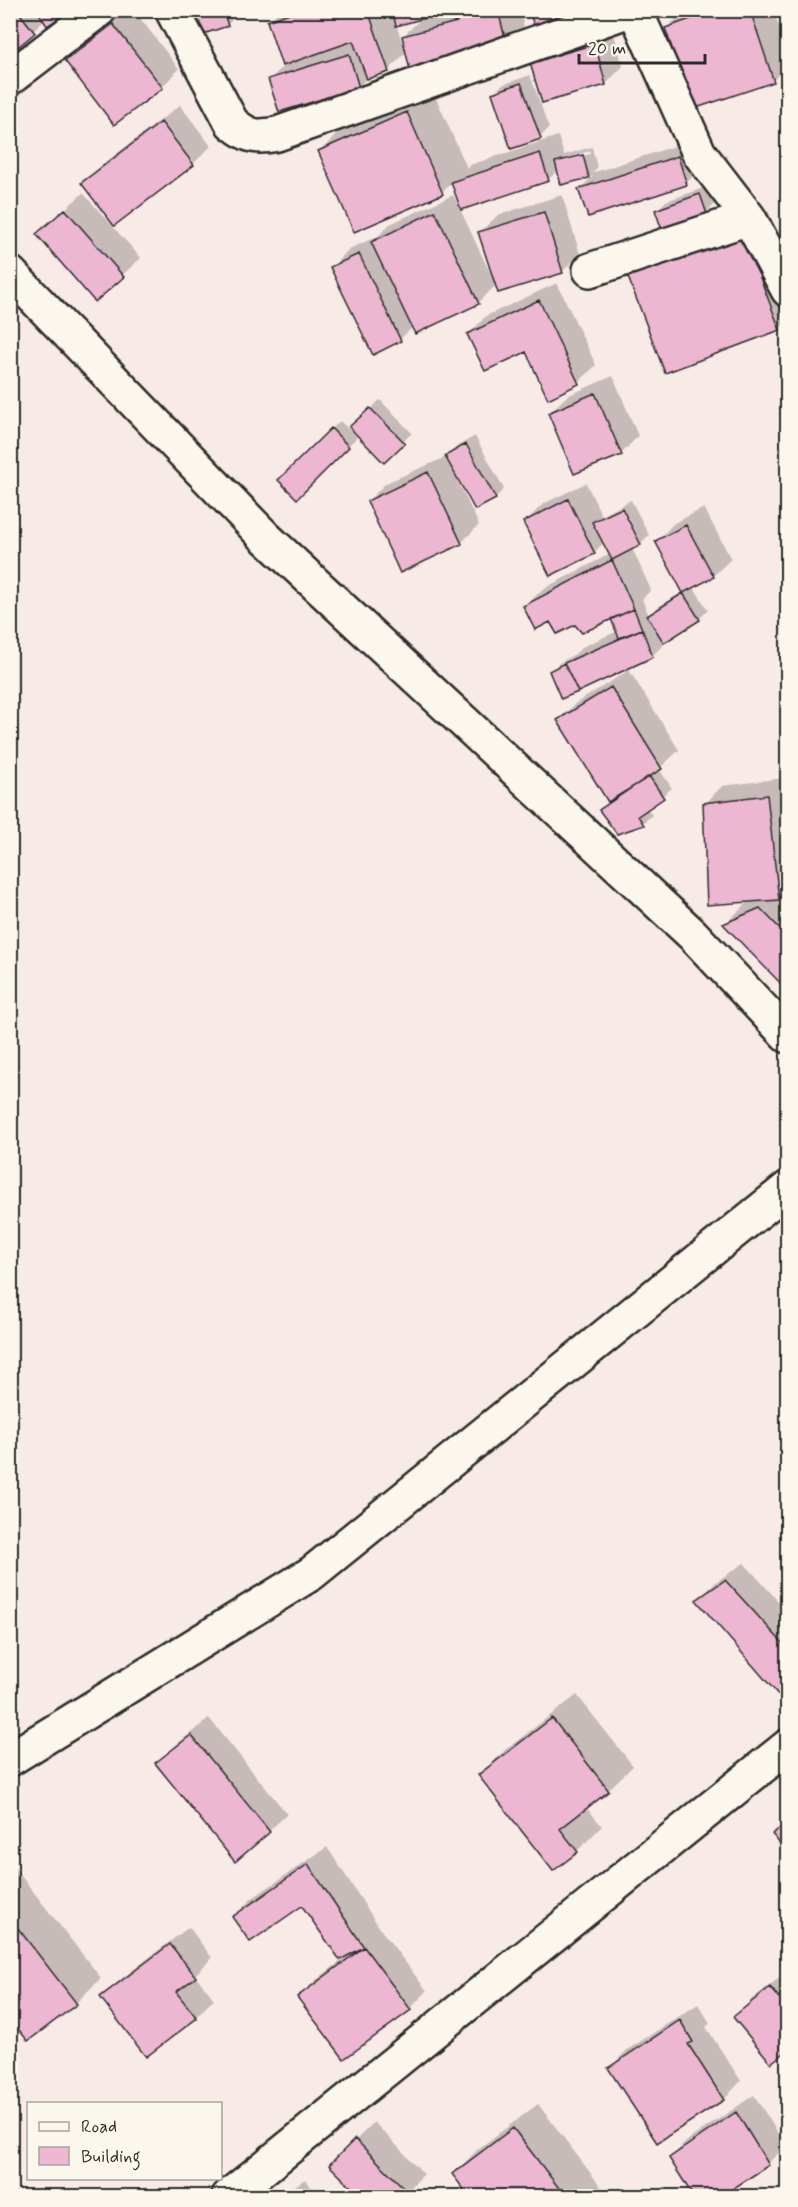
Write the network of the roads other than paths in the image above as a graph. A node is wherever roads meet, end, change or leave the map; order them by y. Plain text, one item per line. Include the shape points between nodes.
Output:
1 (99, 10) edge
2 (172, 10) edge
3 (632, 10) edge
4 (10, 78) edge
5 (749, 218) junction
6 (590, 270) dead end
7 (10, 273) edge
8 (788, 290) edge
9 (788, 1036) edge
10 (788, 1188) edge
11 (788, 1746) edge
12 (10, 1759) edge
13 (229, 2196) edge

1 - 4 street
2 - 3 street via 232,123 244,133 259,137
3 - 5 street via 699,153
5 - 6 street
5 - 8 street
7 - 9 street via 264,536 693,935
10 - 12 street via 312,1573
11 - 13 street

